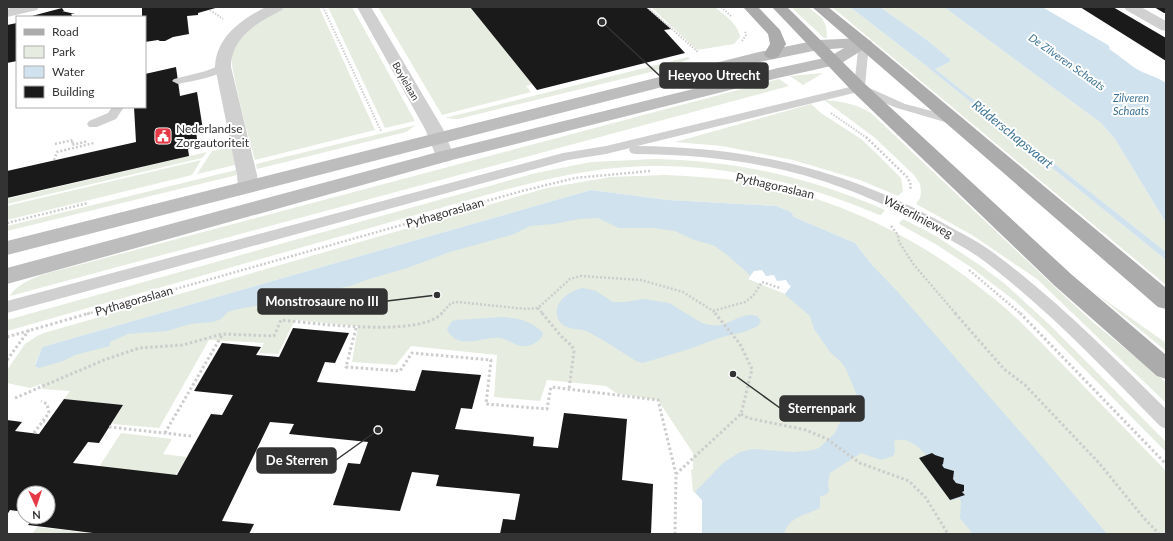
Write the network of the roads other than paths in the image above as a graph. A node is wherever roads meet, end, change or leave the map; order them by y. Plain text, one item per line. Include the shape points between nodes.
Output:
1 (32, 7) edge
2 (277, 7) edge
3 (364, 7) edge
4 (750, 7) edge
5 (779, 7) edge
6 (819, 7) edge
7 (1131, 7) edge
8 (7, 13) edge
9 (1166, 27) edge
10 (864, 43) junction
11 (818, 45) junction
12 (772, 54) junction
13 (834, 61) junction
14 (223, 67) junction
15 (178, 81) dead end
16 (859, 88) junction
17 (117, 108) edge
18 (955, 121) junction
19 (93, 124) dead end
20 (442, 148) junction
21 (606, 150) junction
22 (248, 187) junction
23 (7, 248) edge
24 (7, 276) edge
25 (1166, 301) edge
26 (7, 307) edge
27 (1166, 369) edge
28 (1166, 421) edge

1 - 8 street
2 - 14 street via 256,19 232,40 224,53
3 - 20 street, Boylelaan via 434,128
4 - 12 main road via 775,33 778,44
5 - 11 main road
6 - 10 main road
7 - 9 street
10 - 11 main road
10 - 13 main road
10 - 16 lane
10 - 18 main road
11 - 12 main road
11 - 13 main road
12 - 20 main road
13 - 16 main road
13 - 20 main road
14 - 15 lane
14 - 22 street
16 - 18 lane via 901,106
16 - 21 lane, Pythagoraslaan
16 - 27 main road via 1063,280
17 - 19 lane via 112,116
18 - 25 main road
20 - 22 main road
20 - 24 main road
21 - 26 lane, Pythagoraslaan via 567,156
21 - 28 lane, Waterlinieweg via 659,149 753,158 806,170 860,188 900,206 984,254 1026,287
22 - 23 main road

